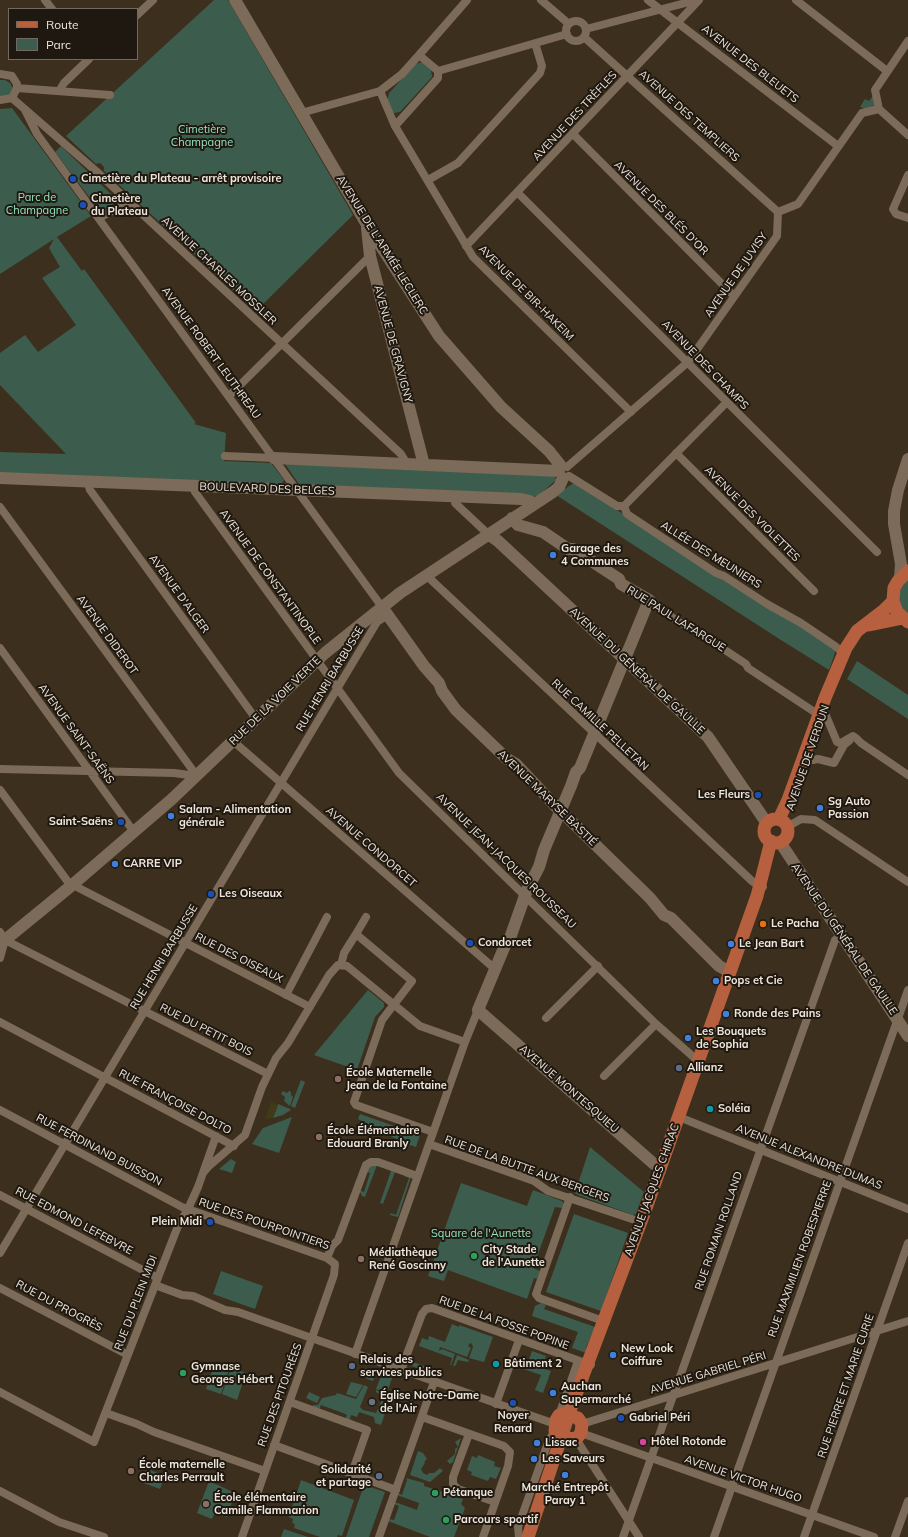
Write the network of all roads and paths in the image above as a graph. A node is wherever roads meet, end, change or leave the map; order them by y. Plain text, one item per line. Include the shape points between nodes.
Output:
1 (45, 0) edge
2 (235, 0) edge
3 (467, 0) edge
4 (541, 0) edge
5 (648, 0) edge
6 (698, 0) edge
7 (796, 0) edge
8 (150, 1) edge
9 (51, 8) edge
10 (660, 9) junction
11 (138, 14) edge
12 (678, 22) junction
13 (569, 24) junction
14 (586, 28) junction
15 (567, 34) junction
16 (584, 37) junction
17 (908, 41) edge
18 (535, 43) junction
19 (419, 55) junction
20 (87, 60) edge
21 (438, 71) junction
22 (887, 71) junction
23 (0, 74) edge
24 (627, 76) junction
25 (17, 88) junction
26 (380, 90) junction
27 (59, 91) junction
28 (110, 95) dead end
29 (12, 98) junction
30 (0, 100) edge
31 (879, 109) junction
32 (25, 110) junction
33 (301, 113) junction
34 (395, 126) junction
35 (573, 134) junction
36 (908, 135) edge
37 (838, 146) junction
38 (908, 174) edge
39 (428, 180) junction
40 (518, 192) junction
41 (129, 202) junction
42 (778, 212) junction
43 (99, 218) junction
44 (908, 218) edge
45 (366, 223) junction
46 (466, 246) junction
47 (370, 256) junction
48 (734, 296) junction
49 (282, 343) junction
50 (688, 362) junction
51 (229, 396) junction
52 (726, 403) junction
53 (631, 412) junction
54 (676, 453) junction
55 (225, 456) dead end
56 (274, 458) junction
57 (908, 459) edge
58 (407, 464) junction
59 (424, 465) junction
60 (564, 472) junction
61 (908, 472) edge
62 (0, 478) edge
63 (87, 481) junction
64 (193, 486) junction
65 (297, 490) junction
66 (456, 496) junction
67 (533, 504) junction
68 (624, 506) junction
69 (0, 507) edge
70 (512, 518) junction
71 (488, 534) junction
72 (877, 552) dead end
73 (908, 553) edge
74 (904, 574) edge
75 (426, 575) junction
76 (814, 591) dead end
77 (649, 600) junction
78 (893, 601) junction
79 (385, 611) junction
80 (905, 620) edge
81 (860, 628) junction
82 (0, 648) edge
83 (843, 653) junction
84 (317, 660) junction
85 (625, 660) junction
86 (338, 689) junction
87 (822, 712) junction
88 (256, 719) junction
89 (594, 734) junction
90 (233, 741) junction
91 (861, 743) junction
92 (807, 761) junction
93 (0, 769) edge
94 (89, 771) junction
95 (908, 775) edge
96 (197, 776) junction
97 (281, 783) junction
98 (0, 790) edge
99 (564, 815) junction
100 (780, 823) junction
101 (134, 832) junction
102 (776, 842) junction
103 (908, 882) edge
104 (72, 885) junction
105 (759, 889) junction
106 (526, 896) junction
107 (328, 917) dead end
108 (366, 917) dead end
109 (356, 934) junction
110 (842, 936) junction
111 (2, 939) edge
112 (185, 943) junction
113 (0, 958) edge
114 (341, 965) junction
115 (598, 966) junction
116 (495, 968) junction
117 (730, 972) junction
118 (908, 990) edge
119 (286, 995) junction
120 (394, 1005) junction
121 (310, 1007) junction
122 (478, 1010) junction
123 (145, 1011) junction
124 (546, 1018) dead end
125 (898, 1020) junction
126 (0, 1022) edge
127 (656, 1024) junction
128 (908, 1036) edge
129 (465, 1042) junction
130 (698, 1061) junction
131 (268, 1074) junction
132 (604, 1076) dead end
133 (105, 1077) junction
134 (0, 1110) edge
135 (679, 1116) junction
136 (433, 1132) junction
137 (216, 1136) junction
138 (429, 1144) junction
139 (65, 1145) junction
140 (234, 1146) junction
141 (760, 1149) junction
142 (661, 1166) junction
143 (203, 1174) junction
144 (417, 1176) junction
145 (839, 1181) junction
146 (0, 1195) edge
147 (570, 1198) junction
148 (27, 1209) junction
149 (908, 1209) edge
150 (188, 1210) junction
151 (641, 1222) junction
152 (908, 1243) edge
153 (0, 1253) edge
154 (330, 1259) junction
155 (157, 1282) junction
156 (0, 1288) edge
157 (908, 1321) edge
158 (605, 1322) junction
159 (877, 1330) junction
160 (312, 1338) junction
161 (519, 1340) junction
162 (355, 1354) junction
163 (128, 1355) junction
164 (586, 1364) junction
165 (774, 1364) junction
166 (401, 1370) junction
167 (434, 1382) junction
168 (0, 1392) edge
169 (673, 1396) junction
170 (290, 1402) junction
171 (496, 1404) junction
172 (106, 1413) junction
173 (422, 1417) junction
174 (568, 1427) junction
175 (469, 1434) junction
176 (274, 1444) junction
177 (651, 1458) junction
178 (265, 1471) junction
179 (352, 1473) junction
180 (731, 1486) junction
181 (396, 1490) junction
182 (0, 1491) edge
183 (908, 1501) edge
184 (495, 1502) junction
185 (812, 1515) junction
186 (628, 1522) junction
187 (104, 1537) edge
188 (242, 1537) edge
189 (379, 1537) edge
190 (483, 1537) edge
191 (519, 1537) edge
192 (528, 1537) edge
193 (623, 1537) edge
194 (638, 1537) edge
195 (714, 1537) edge
196 (804, 1537) edge
197 (874, 1537) edge
198 (895, 1537) edge

1 - 9 street
2 - 33 street, AVENUE DE L'ARMÉE LECLERC
3 - 19 street
4 - 13 street
5 - 10 street, AVENUE DES BLEUETS
6 - 10 street
6 - 12 street, AVENUE DES TRÈFLES
7 - 22 street
8 - 11 street
10 - 12 street, AVENUE DES BLEUETS
10 - 14 street
12 - 24 street, AVENUE DES TRÈFLES
12 - 37 street, AVENUE DES BLEUETS
13 - 14 street via 574,21 580,22
13 - 15 street
14 - 16 street
15 - 16 street via 574,41
15 - 18 street
16 - 24 street, AVENUE DES TEMPLIERS
17 - 22 street
18 - 21 street
18 - 39 street via 542,66 540,73 458,163
19 - 21 street
19 - 26 street via 402,74
20 - 27 street via 64,82
21 - 34 street via 438,78
22 - 31 street via 875,90
23 - 25 street via 12,76
24 - 35 street, AVENUE DES TRÈFLES
24 - 42 street, AVENUE DES TEMPLIERS
25 - 27 street
25 - 29 street
26 - 33 street
26 - 34 street, AVENUE DE BIR-HAKEIM
27 - 28 street
29 - 30 street
29 - 32 street, AVENUE CHARLES MOSSLER
31 - 36 street
31 - 37 street via 862,113
32 - 41 street, AVENUE CHARLES MOSSLER
32 - 43 street, AVENUE ROBERT LEUTHREAU via 37,134
33 - 45 street, AVENUE DE L'ARMÉE LECLERC
34 - 39 street, AVENUE DE BIR-HAKEIM
35 - 40 street, AVENUE DES TRÈFLES
35 - 48 street, AVENUE DES BLÉS D'OR
37 - 42 street via 798,204
38 - 44 street via 892,209 896,214
39 - 46 street, AVENUE DE BIR-HAKEIM
40 - 46 street, AVENUE DES TRÈFLES
40 - 50 street, AVENUE DES CHAMPS
41 - 43 street
41 - 49 street, AVENUE CHARLES MOSSLER
42 - 48 street, AVENUE DE JUVISY via 777,236 741,290
43 - 51 street, AVENUE ROBERT LEUTHREAU
45 - 47 street, AVENUE DE GRAVIGNY
45 - 60 street, AVENUE DE L'ARMÉE LECLERC via 439,336 501,407 549,451
46 - 53 street, AVENUE DE BIR-HAKEIM via 473,257
47 - 49 street
47 - 59 street, AVENUE DE GRAVIGNY
48 - 50 street, AVENUE DE JUVISY
49 - 51 street
49 - 58 street, AVENUE CHARLES MOSSLER via 401,454
50 - 52 street, AVENUE DES CHAMPS
50 - 53 street, AVENUE DE JUVISY
51 - 56 street, AVENUE ROBERT LEUTHREAU
52 - 54 street
52 - 72 street, AVENUE DES CHAMPS
53 - 60 street, AVENUE DE JUVISY
54 - 68 street
54 - 76 street, AVENUE DES VIOLETTES
55 - 56 street
56 - 58 street
56 - 65 street, AVENUE ROBERT LEUTHREAU
57 - 74 street via 894,511 894,524
58 - 59 street
59 - 60 street
60 - 67 street, RUE DE LA VOIE VERTE via 559,487
60 - 68 street, ALLÉE DES MEUNIERS via 617,506
61 - 73 street via 898,514 900,532
62 - 63 street, BOULEVARD DES BELGES
63 - 64 street, BOULEVARD DES BELGES
63 - 88 street, AVENUE D'ALGER via 90,490
64 - 65 street, BOULEVARD DES BELGES
64 - 84 street, AVENUE DE CONSTANTINOPLE via 194,492
65 - 66 street, BOULEVARD DES BELGES
65 - 79 street, AVENUE ROBERT LEUTHREAU
66 - 67 street, BOULEVARD DES BELGES via 521,499
66 - 71 street via 455,503
67 - 70 street, RUE DE LA VOIE VERTE
68 - 83 street, ALLÉE DES MEUNIERS via 627,514 716,573 801,623
69 - 96 street, AVENUE DIDEROT
70 - 71 street, RUE DE LA VOIE VERTE
70 - 77 street, RUE PAUL LAFARGUE via 518,524 543,532 568,549 573,549 619,579 621,584
71 - 75 street, RUE DE LA VOIE VERTE
71 - 85 street, AVENUE DU GÉNÉRAL DE GAULLE
74 - 78 main road via 894,588
75 - 79 street, RUE DE LA VOIE VERTE
75 - 89 street, RUE CAMILLE PELLETAN
77 - 85 street
77 - 87 street, RUE PAUL LAFARGUE via 813,711
78 - 80 main road via 895,609
78 - 81 main road, AVENUE DE VERDUN
79 - 84 street, RUE DE LA VOIE VERTE
79 - 86 street, RUE HENRI BARBUSSE
79 - 99 street, AVENUE MARYSE BASTIÉ via 456,710 519,768
80 - 81 main road
81 - 83 main road, AVENUE DE VERDUN
82 - 94 street, AVENUE SAINT-SAËNS
83 - 87 main road, AVENUE DE VERDUN
84 - 86 street, AVENUE JEAN-JACQUES ROUSSEAU
84 - 88 street, RUE DE LA VOIE VERTE
85 - 89 street
85 - 100 street, AVENUE DU GÉNÉRAL DE GAULLE via 708,737 764,818
86 - 97 street, RUE HENRI BARBUSSE
86 - 106 street, AVENUE JEAN-JACQUES ROUSSEAU via 399,773
87 - 91 street via 837,742 841,743 853,736
87 - 92 main road, AVENUE DE VERDUN
87 - 100 main road, AVENUE DE VERDUN
88 - 90 street, RUE DE LA VOIE VERTE
89 - 99 street via 576,772
89 - 105 street, RUE CAMILLE PELLETAN
90 - 96 street, RUE DE LA VOIE VERTE
90 - 97 street, AVENUE CONDORCET
91 - 92 street via 853,740 848,742 834,763 818,759
91 - 95 street
92 - 100 main road, AVENUE DE VERDUN
93 - 94 street
94 - 96 street
94 - 101 street, AVENUE SAINT-SAËNS
96 - 101 street, RUE DE LA VOIE VERTE
97 - 112 street, RUE HENRI BARBUSSE
97 - 116 street, AVENUE CONDORCET
98 - 104 street
99 - 106 street
99 - 117 street, AVENUE MARYSE BASTIÉ via 650,898 664,915 671,918 719,966
100 - 102 main road, AVENUE JACQUES CHIRAC via 788,834
100 - 102 main road via 765,832
100 - 103 street via 807,818 819,822
101 - 104 street, RUE DE LA VOIE VERTE
102 - 105 main road, AVENUE JACQUES CHIRAC
102 - 110 street, AVENUE DU GÉNÉRAL DE GAULLE
104 - 111 street, RUE DE LA VOIE VERTE
104 - 112 street, RUE DES OISEAUX
105 - 117 main road, AVENUE JACQUES CHIRAC
106 - 115 street, AVENUE JEAN-JACQUES ROUSSEAU
106 - 116 street
107 - 119 street
108 - 109 street
109 - 114 street via 344,953
109 - 120 street via 412,981
110 - 125 street, AVENUE DU GÉNÉRAL DE GAULLE
110 - 141 street, RUE ROMAIN ROLLAND via 835,940
111 - 113 street
111 - 123 street, RUE DU PETIT BOIS
112 - 119 street, RUE DES OISEAUX
112 - 123 street, RUE HENRI BARBUSSE
114 - 120 street via 349,968
114 - 121 street, RUE DU PLEIN MIDI via 332,970
115 - 124 street
115 - 127 street, AVENUE JEAN-JACQUES ROUSSEAU
116 - 122 street
117 - 130 main road, AVENUE JACQUES CHIRAC
118 - 125 street, RUE MAXIMILIEN ROBESPIERRE
119 - 121 street, RUE DES OISEAUX
120 - 129 street via 420,1026
120 - 136 street via 382,1020 354,1102 356,1105
121 - 131 street, RUE DU PLEIN MIDI
122 - 129 street
122 - 142 street, AVENUE MONTESQUIEU via 654,1164
123 - 131 street, RUE DU PETIT BOIS
123 - 133 street, RUE HENRI BARBUSSE
125 - 128 street, AVENUE DU GÉNÉRAL DE GAULLE
125 - 145 street, RUE MAXIMILIEN ROBESPIERRE
126 - 133 street, RUE FRANÇOISE DOLTO
127 - 130 street, AVENUE JEAN-JACQUES ROUSSEAU
127 - 132 street
129 - 136 street
130 - 135 main road, AVENUE JACQUES CHIRAC
131 - 140 street, RUE DU PLEIN MIDI via 245,1135
133 - 137 street, RUE FRANÇOISE DOLTO
133 - 139 street, RUE HENRI BARBUSSE
134 - 139 street, RUE FERDINAND BUISSON
135 - 141 street, AVENUE ALEXANDRE DUMAS
135 - 142 main road, AVENUE JACQUES CHIRAC
136 - 138 street
137 - 140 street, RUE FRANÇOISE DOLTO
137 - 143 street, RUE DU PLEIN MIDI
138 - 144 street
138 - 147 street, RUE DE LA BUTTE AUX BERGERS via 534,1181 548,1191
139 - 148 street, RUE HENRI BARBUSSE
139 - 150 street, RUE FERDINAND BUISSON
140 - 143 street, RUE DU PLEIN MIDI
141 - 145 street, AVENUE ALEXANDRE DUMAS
141 - 169 street, RUE ROMAIN ROLLAND
142 - 151 main road, AVENUE JACQUES CHIRAC
143 - 150 street, RUE DU PLEIN MIDI
144 - 154 street via 378,1162 366,1165 338,1240 332,1246
144 - 162 street
145 - 149 street, AVENUE ALEXANDRE DUMAS
145 - 165 street, RUE MAXIMILIEN ROBESPIERRE
146 - 148 street, RUE EDMOND LEFEBVRE
147 - 151 street, RUE DE LA BUTTE AUX BERGERS
147 - 158 street via 536,1294 539,1298
148 - 153 street, RUE HENRI BARBUSSE
148 - 155 street, RUE EDMOND LEFEBVRE
150 - 154 street, RUE DES POURPOINTIERS
150 - 155 street, RUE DU PLEIN MIDI via 178,1226
151 - 158 main road, AVENUE JACQUES CHIRAC
152 - 159 street, RUE PIERRE ET MARIE CURIE
154 - 160 street, RUE DES PITOURÉES via 335,1266 334,1275
155 - 160 street, RUE EDMOND LEFEBVRE via 182,1295 193,1296 226,1310
155 - 163 street, RUE DU PLEIN MIDI
156 - 163 street, RUE DU PROGRÈS
157 - 159 street, AVENUE GABRIEL PÉRI
158 - 164 main road
159 - 165 street, AVENUE GABRIEL PÉRI
159 - 185 street, RUE PIERRE ET MARIE CURIE
160 - 162 street, RUE EDMOND LEFEBVRE
160 - 170 street, RUE DES PITOURÉES
161 - 164 street, RUE DE LA FOSSE POPINE
161 - 166 street, RUE DE LA FOSSE POPINE via 428,1308 422,1314
161 - 171 street
162 - 166 street, AVENUE VICTOR HUGO
163 - 172 street, RUE DU PLEIN MIDI
164 - 174 main road
165 - 169 street, AVENUE GABRIEL PÉRI
165 - 180 street, RUE MAXIMILIEN ROBESPIERRE
166 - 167 street, AVENUE VICTOR HUGO
167 - 171 street, AVENUE VICTOR HUGO
167 - 173 street
168 - 172 street, RUE DU PLEIN MIDI via 94,1442
169 - 174 street, AVENUE GABRIEL PÉRI
169 - 177 street, RUE ROMAIN ROLLAND
170 - 176 street, RUE DES PITOURÉES
170 - 179 street via 367,1430
171 - 174 street, AVENUE VICTOR HUGO
172 - 178 street
173 - 175 street
173 - 181 street
174 - 177 street, AVENUE VICTOR HUGO
174 - 186 street
174 - 191 street via 549,1440 518,1527
174 - 192 main road
175 - 184 street via 504,1446 510,1452 511,1458
175 - 184 street via 453,1477 453,1484
176 - 178 street, RUE DES PITOURÉES
176 - 179 street
177 - 180 street, AVENUE VICTOR HUGO
177 - 186 street, RUE ROMAIN ROLLAND
178 - 188 street, RUE DES PITOURÉES
179 - 181 street
180 - 185 street, AVENUE VICTOR HUGO
180 - 195 street, RUE MAXIMILIEN ROBESPIERRE
181 - 189 street
182 - 187 street via 59,1522
183 - 198 street
184 - 190 street
185 - 196 street, RUE PIERRE ET MARIE CURIE
185 - 197 street, AVENUE VICTOR HUGO
186 - 193 street, RUE ROMAIN ROLLAND
186 - 194 street

